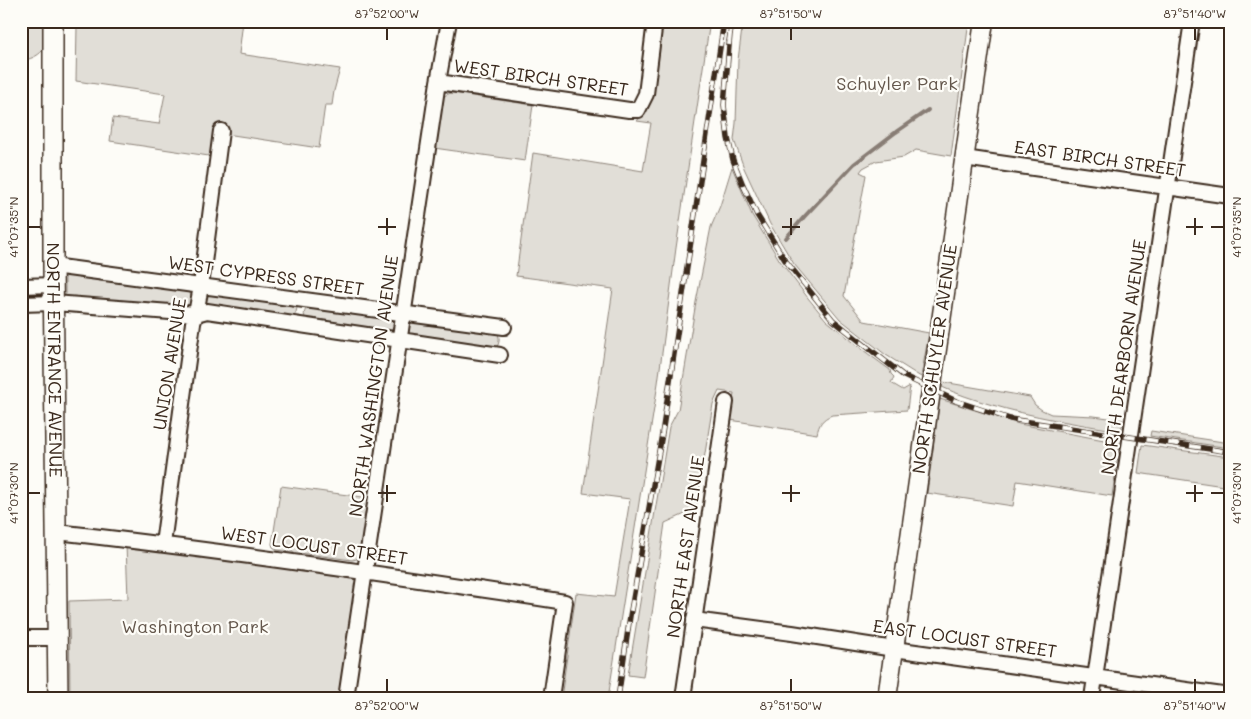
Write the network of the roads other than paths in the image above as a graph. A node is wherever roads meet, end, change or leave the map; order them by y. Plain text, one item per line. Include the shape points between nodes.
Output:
1 (52, 21) edge
2 (449, 21) edge
3 (655, 21) edge
4 (984, 21) edge
5 (1192, 21) edge
6 (438, 82) junction
7 (221, 131) dead end
8 (964, 158) junction
9 (1167, 187) junction
10 (1230, 196) edge
11 (53, 266) junction
12 (21, 286) edge
13 (201, 286) junction
14 (54, 294) junction
15 (21, 304) edge
16 (196, 314) junction
17 (403, 314) junction
18 (504, 327) dead end
19 (399, 340) junction
20 (500, 354) dead end
21 (726, 402) dead end
22 (57, 532) junction
23 (163, 544) junction
24 (366, 571) junction
25 (694, 620) junction
26 (21, 638) edge
27 (57, 638) junction
28 (894, 649) junction
29 (1096, 676) junction
30 (1230, 696) edge
31 (58, 698) edge
32 (346, 698) edge
33 (551, 698) edge
34 (683, 698) edge
35 (887, 698) edge
36 (1092, 698) edge

1 - 11 main road, NORTH ENTRANCE AVENUE
2 - 6 street, NORTH WASHINGTON AVENUE
3 - 6 street, WEST BIRCH STREET via 646,94 638,110
4 - 8 street, NORTH SCHUYLER AVENUE
5 - 9 street, NORTH DEARBORN AVENUE
6 - 17 street, NORTH WASHINGTON AVENUE
7 - 13 street, UNION AVENUE
8 - 9 street, EAST BIRCH STREET
8 - 28 street, NORTH SCHUYLER AVENUE
9 - 10 street, EAST BIRCH STREET
9 - 29 street, NORTH DEARBORN AVENUE
11 - 13 street, WEST CYPRESS STREET
11 - 14 main road, NORTH ENTRANCE AVENUE
12 - 14 street
13 - 16 street, UNION AVENUE
13 - 17 street, WEST CYPRESS STREET
14 - 15 street
14 - 16 street
14 - 22 main road, NORTH ENTRANCE AVENUE
16 - 19 street via 206,311
16 - 23 street, UNION AVENUE
17 - 18 street, WEST CYPRESS STREET
17 - 19 street, NORTH WASHINGTON AVENUE
19 - 20 street
19 - 24 street, NORTH WASHINGTON AVENUE
21 - 25 street, NORTH EAST AVENUE
22 - 23 street, WEST LOCUST STREET
22 - 27 main road, NORTH ENTRANCE AVENUE
23 - 24 street, WEST LOCUST STREET
24 - 32 street, NORTH WASHINGTON AVENUE
24 - 33 street, WEST LOCUST STREET via 565,602
25 - 28 street, EAST LOCUST STREET
25 - 34 street, NORTH EAST AVENUE
26 - 27 street
27 - 31 main road, NORTH ENTRANCE AVENUE
28 - 29 street, EAST LOCUST STREET
28 - 35 street, NORTH SCHUYLER AVENUE
29 - 30 street, EAST LOCUST STREET
29 - 36 street, NORTH DEARBORN AVENUE

